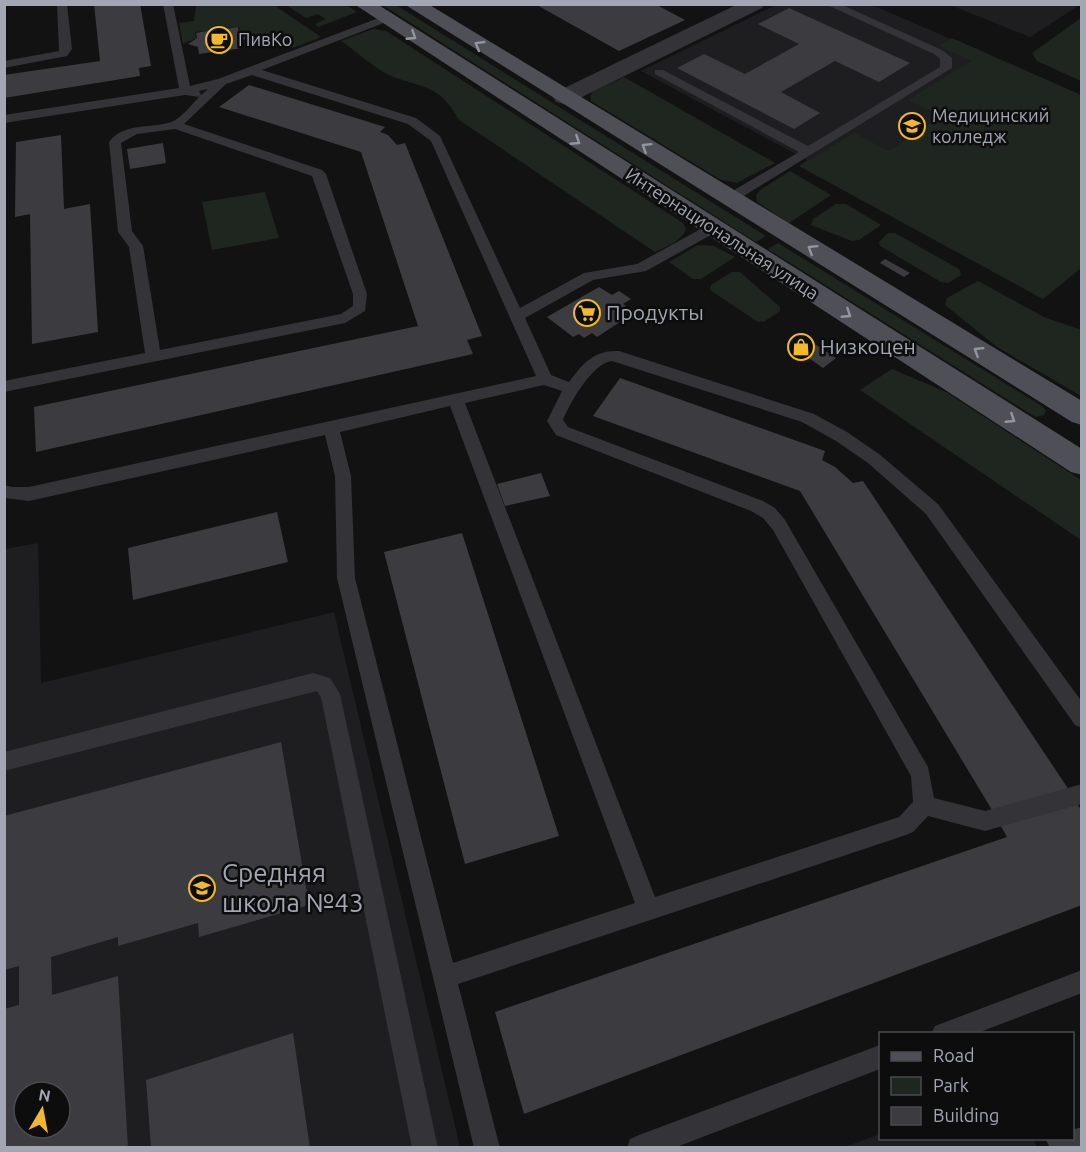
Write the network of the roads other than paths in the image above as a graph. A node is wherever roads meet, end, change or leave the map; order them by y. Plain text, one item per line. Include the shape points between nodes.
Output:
1 (62, 4) edge
2 (168, 4) edge
3 (363, 4) edge
4 (413, 4) edge
5 (755, 4) edge
6 (830, 4) edge
7 (385, 19) junction
8 (4, 65) edge
9 (252, 71) junction
10 (659, 72) dead end
11 (222, 82) junction
12 (185, 91) junction
13 (206, 96) junction
14 (564, 97) junction
15 (4, 119) edge
16 (176, 125) junction
17 (809, 152) junction
18 (729, 199) junction
19 (713, 228) junction
20 (517, 316) junction
21 (153, 357) junction
22 (545, 379) junction
23 (4, 387) edge
24 (572, 389) junction
25 (456, 400) junction
26 (1082, 415) edge
27 (331, 428) junction
28 (1075, 450) edge
29 (4, 491) edge
30 (1082, 719) edge
31 (4, 762) edge
32 (1082, 794) edge
33 (924, 805) junction
34 (649, 910) junction
35 (444, 977) junction
36 (1082, 981) edge
37 (948, 1032) edge
38 (879, 1057) edge
39 (425, 1148) edge
40 (487, 1148) edge
41 (639, 1148) edge

1 - 8 lane via 66,49 63,54
2 - 12 lane
3 - 7 main road, Интернациональная улица
14 -> 4 main road, Интернациональная улица
5 - 14 street
6 - 17 lane via 938,52 947,63 945,68
7 - 9 lane
7 -> 19 main road, Интернациональная улица
9 - 11 lane
9 - 20 lane via 412,121 430,134
10 - 17 lane
11 - 12 lane
11 - 13 lane
12 - 13 lane
12 - 15 lane
13 - 16 lane
18 -> 14 main road, Интернациональная улица
16 - 21 lane via 128,133 115,142 124,232 136,246
16 - 21 lane via 317,173 360,294 360,308 345,318
17 - 18 lane
26 -> 18 main road, Интернациональная улица
19 - 20 lane via 641,268 589,276
19 -> 28 main road, Интернациональная улица
20 - 22 lane
21 - 23 lane
22 - 24 lane
22 - 25 lane
24 - 30 lane via 595,362 604,356 619,356 833,429 932,509
24 - 33 lane via 557,411 555,421 562,432 769,513 921,774
25 - 27 lane
25 - 34 lane
27 - 29 lane via 29,494
27 - 35 lane via 343,476 346,578
31 - 39 lane via 313,682 323,684 330,694
32 - 33 lane via 985,821
33 - 34 lane via 906,825
34 - 35 lane
35 - 40 lane
36 - 37 lane
38 - 41 lane

